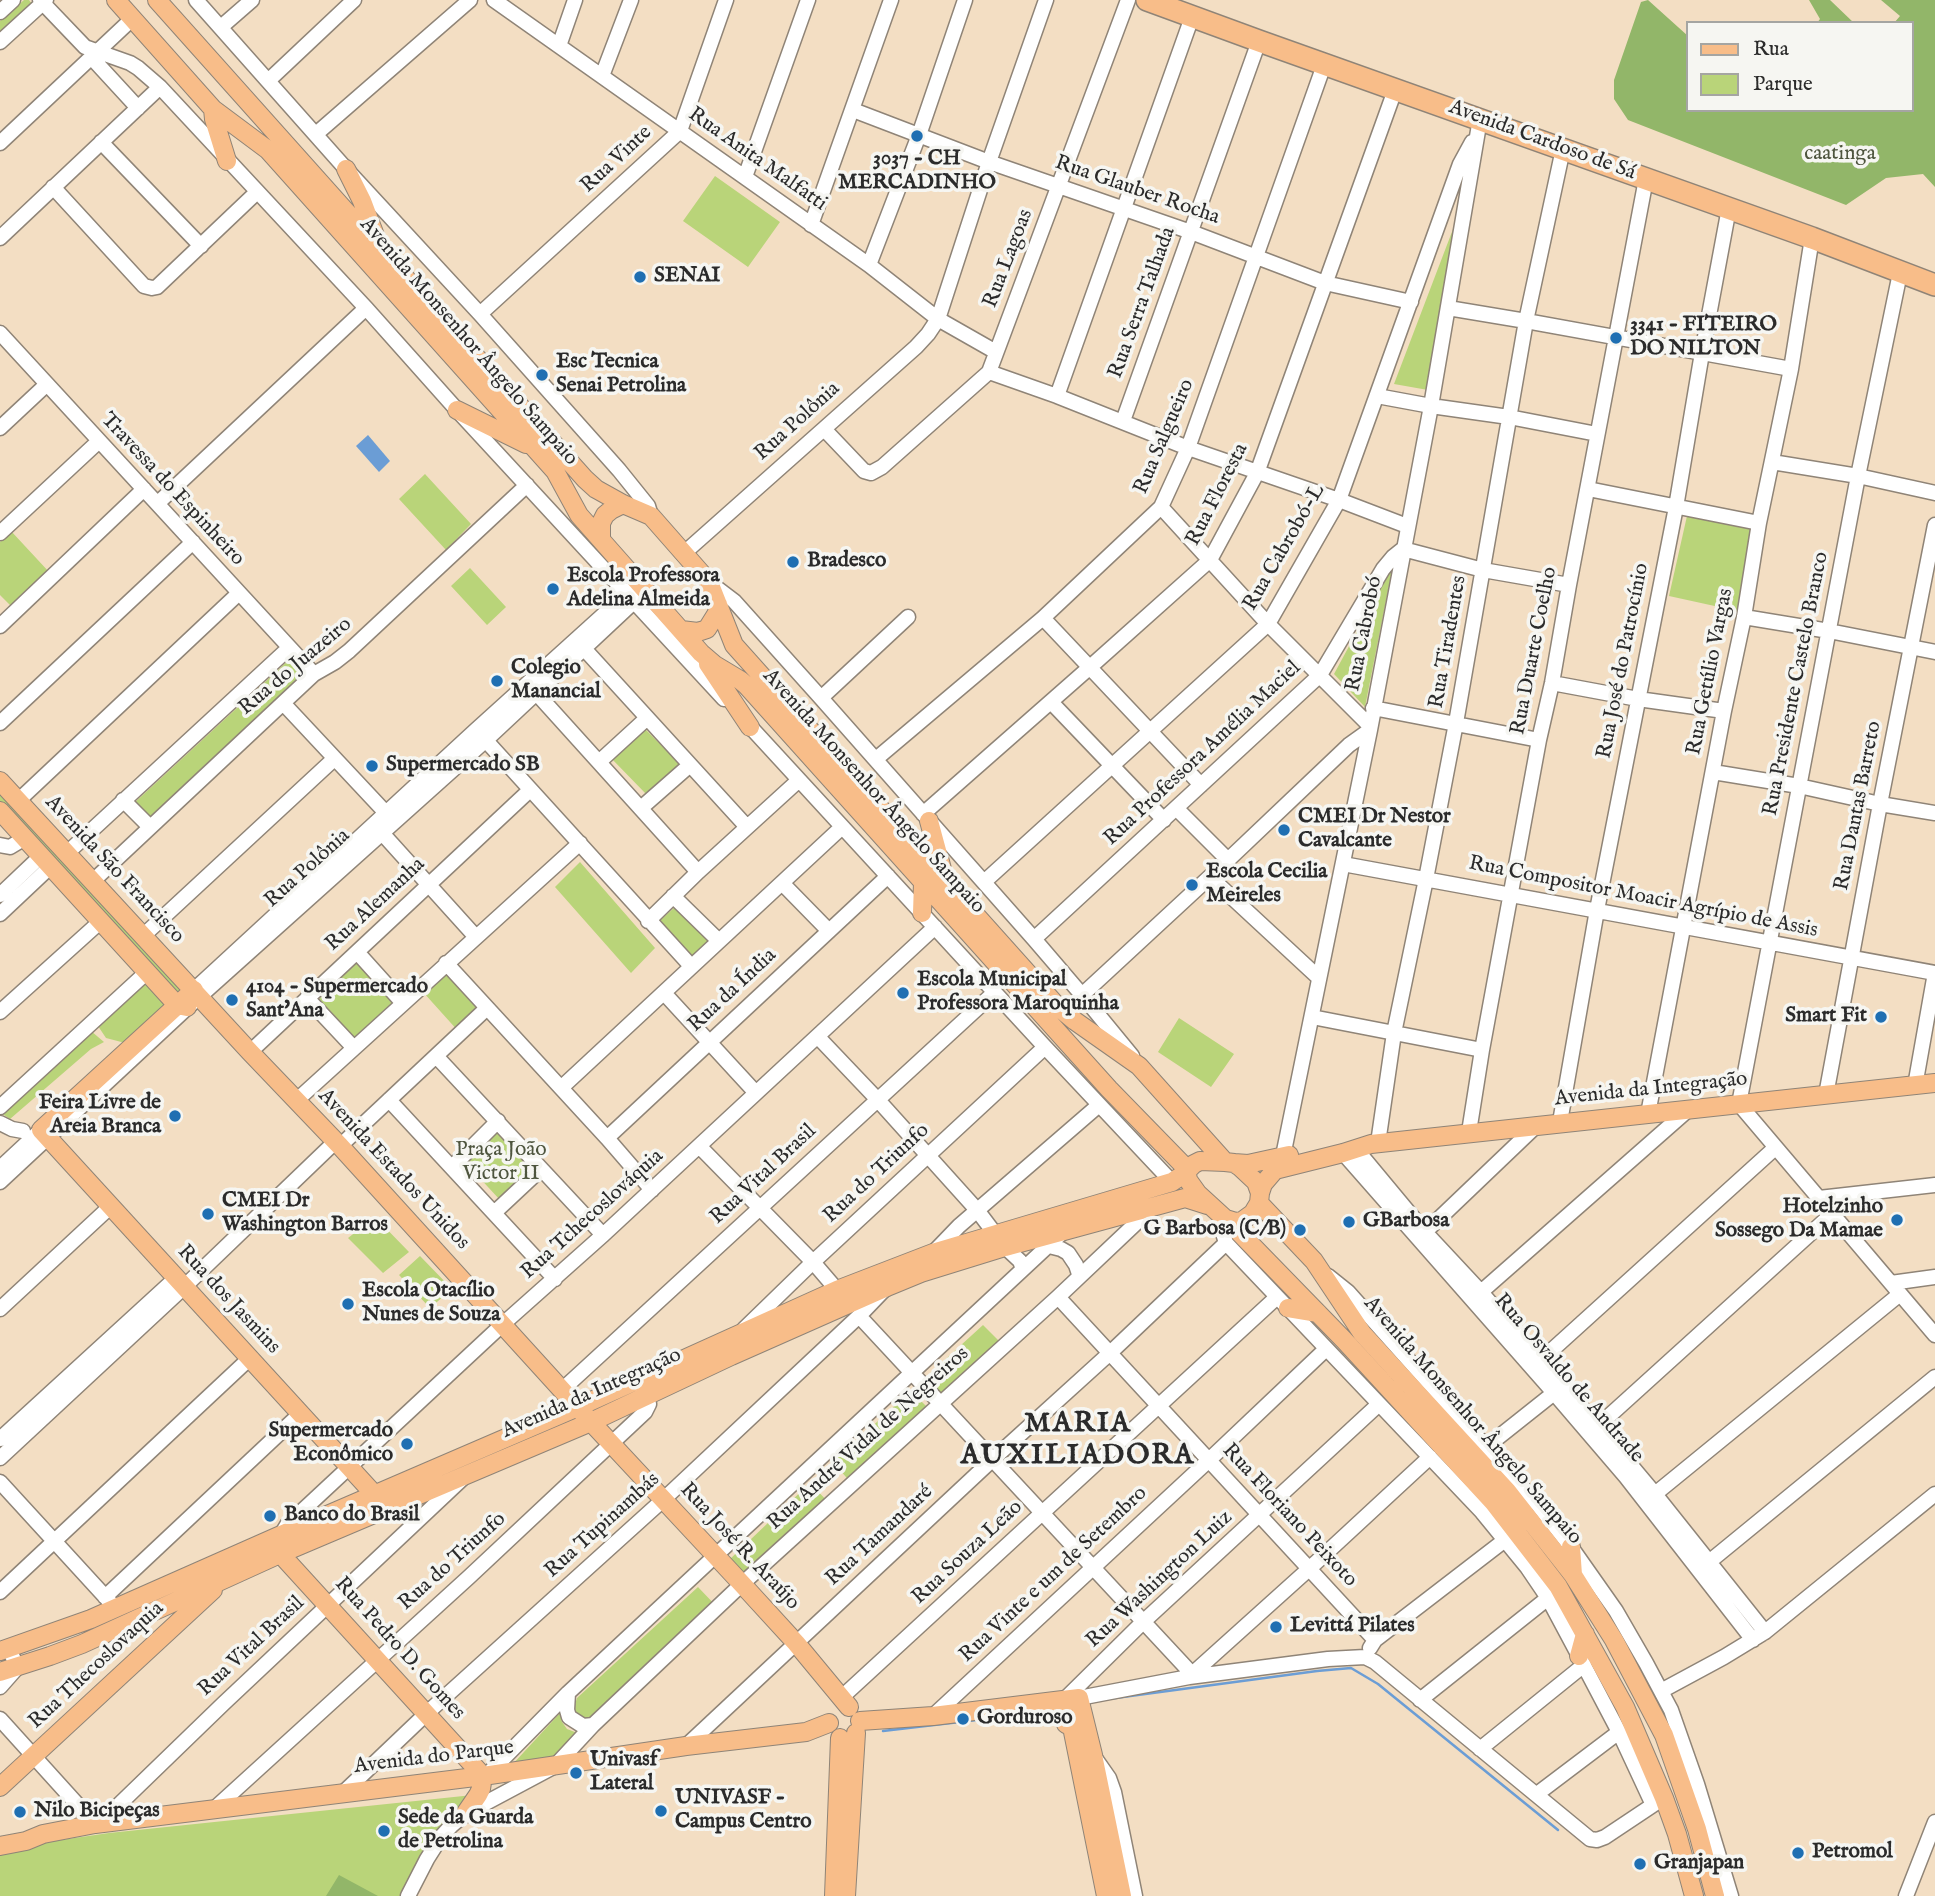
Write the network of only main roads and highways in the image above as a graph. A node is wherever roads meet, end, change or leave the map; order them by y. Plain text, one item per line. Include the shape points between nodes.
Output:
1 (116, 0) edge
2 (157, 0) edge
3 (1147, 0) edge
4 (186, 33) junction
5 (164, 55) junction
6 (213, 109) junction
7 (227, 161) road end
8 (346, 169) road end
9 (381, 251) junction
10 (1935, 285) edge
11 (457, 410) road end
12 (533, 446) junction
13 (623, 504) junction
14 (601, 539) junction
15 (718, 604) junction
16 (681, 630) junction
17 (701, 653) junction
18 (750, 727) road end
19 (0, 781) edge
20 (0, 811) edge
21 (926, 818) road end
22 (923, 882) junction
23 (946, 884) junction
24 (929, 920) road end
25 (190, 1000) junction
26 (1935, 1083) edge
27 (37, 1133) joint
28 (1362, 1147) junction
29 (1229, 1163) junction
30 (1182, 1175) junction
31 (1260, 1198) junction
32 (1218, 1214) junction
33 (1000, 1240) junction
34 (1283, 1302) road end
35 (1318, 1313) junction
36 (642, 1388) junction
37 (578, 1407) junction
38 (591, 1422) junction
39 (505, 1438) junction
40 (511, 1455) junction
41 (374, 1494) junction
42 (282, 1544) junction
43 (1571, 1546) road end
44 (1573, 1575) junction
45 (225, 1578) junction
46 (1585, 1634) junction
47 (4, 1650) edge
48 (1582, 1661) road end
49 (8, 1670) edge
50 (1653, 1694) junction
51 (845, 1702) junction
52 (1040, 1704) junction
53 (1625, 1707) junction
54 (829, 1723) junction
55 (1075, 1725) junction
56 (852, 1731) junction
57 (1664, 1734) junction
58 (1642, 1746) junction
59 (485, 1775) junction
60 (0, 1787) edge
61 (1688, 1801) junction
62 (465, 1814) road end
63 (1706, 1815) road end
64 (0, 1834) edge
65 (43, 1834) junction
66 (0, 1846) edge
67 (834, 1896) edge
68 (846, 1896) edge
69 (1106, 1896) edge
70 (1122, 1896) edge
71 (1694, 1896) edge
72 (1715, 1896) edge

1 - 5 main road, Avenida Monsenhor Ângelo Sampaio
2 - 4 main road, Avenida Monsenhor Ângelo Sampaio
3 - 10 highway, Avenida Cardoso de Sá via 1395,90 1478,127 1563,149
4 - 5 main road via 180,49
4 - 9 main road, Avenida Monsenhor Ângelo Sampaio
5 - 6 main road, Avenida Monsenhor Ângelo Sampaio
6 - 7 main road
6 - 12 main road, Avenida Monsenhor Ângelo Sampaio via 268,150
8 - 9 main road
9 - 13 main road, Avenida Monsenhor Ângelo Sampaio via 586,479
11 - 12 main road
12 - 14 main road, Avenida Monsenhor Ângelo Sampaio via 555,471 579,515
13 - 14 main road via 605,515
13 - 15 main road, Avenida Monsenhor Ângelo Sampaio via 651,516 709,582
14 - 16 main road, Avenida Monsenhor Ângelo Sampaio via 637,592
15 - 16 main road via 707,629
15 - 23 main road, Avenida Monsenhor Ângelo Sampaio via 734,645
16 - 17 main road, Avenida Monsenhor Ângelo Sampaio
17 - 18 main road
17 - 22 main road, Avenida Monsenhor Ângelo Sampaio via 746,685
19 - 25 main road, Avenida São Francisco via 144,935
20 - 25 main road, Avenida São Francisco via 147,972
21 - 23 main road
22 - 24 main road
22 - 30 main road, Avenida Monsenhor Ângelo Sampaio
23 - 29 main road, Avenida Monsenhor Ângelo Sampaio via 1057,1006 1139,1066
25 - 27 main road, Rua Polônia
25 - 37 main road, Avenida Estados Unidos via 250,1052 338,1143
26 - 28 main road, Avenida da Integração
27 - 41 main road, Rua dos Jasmins via 111,1206
28 - 29 main road, Avenida da Integração via 1355,1141 1341,1142 1248,1164
28 - 31 main road via 1275,1170 1263,1184
29 - 30 main road, Avenida da Integração via 1200,1161
29 - 31 main road, Avenida Monsenhor Ângelo Sampaio via 1256,1182
30 - 32 main road, Avenida Monsenhor Ângelo Sampaio
30 - 33 main road, Avenida da Integração
31 - 32 main road via 1245,1219 1236,1222
31 - 44 main road, Avenida Monsenhor Ângelo Sampaio via 1323,1273 1362,1333 1507,1491
32 - 33 main road, Avenida da Integração via 1185,1198 1065,1230
32 - 35 main road, Avenida Monsenhor Ângelo Sampaio
33 - 36 main road, Avenida da Integração via 731,1356
33 - 36 main road, Avenida da Integração via 933,1253 837,1290 739,1334
34 - 35 main road
35 - 46 main road, Avenida Monsenhor Ângelo Sampaio via 1494,1503 1558,1586
36 - 37 main road, Avenida da Integração
36 - 38 main road, Avenida da Integração
37 - 38 main road, Avenida Estados Unidos
37 - 39 main road, Avenida da Integração
38 - 40 main road, Avenida da Integração
38 - 51 main road, Rua José R. Araújo
39 - 40 main road
39 - 41 main road, Avenida da Integração
40 - 42 main road, Avenida da Integração
41 - 42 main road, Avenida da Integração
42 - 45 main road, Avenida da Integração
42 - 47 main road, Avenida da Integração via 110,1602 58,1632
42 - 59 main road, Rua Pedro D. Gomes via 286,1560
43 - 44 main road
44 - 50 main road, Avenida Monsenhor Ângelo Sampaio
45 - 49 main road, Avenida da Integração via 82,1644
45 - 60 main road, Rua Thecoslovaquia
46 - 48 main road
46 - 53 main road, Avenida Monsenhor Ângelo Sampaio
50 - 53 main road via 1636,1706
50 - 57 main road, Avenida Monsenhor Ângelo Sampaio
51 - 54 main road via 830,1715
51 - 56 main road via 857,1712
52 - 55 main road
52 - 55 main road via 1071,1700
52 - 56 main road
53 - 58 main road, Avenida Monsenhor Ângelo Sampaio
54 - 56 main road via 832,1732
54 - 59 main road, Avenida do Parque via 806,1732
55 - 69 main road
55 - 70 main road via 1093,1755
56 - 67 main road
56 - 68 main road
57 - 58 main road via 1654,1732
57 - 61 main road, Avenida Monsenhor Ângelo Sampaio
58 - 71 main road, Avenida Monsenhor Ângelo Sampaio via 1658,1802 1677,1834
59 - 62 main road
59 - 65 main road, Avenida do Parque
61 - 63 main road
61 - 72 main road, Avenida Monsenhor Ângelo Sampaio
64 - 65 main road, Avenida do Parque
65 - 66 main road, Avenida do Parque

